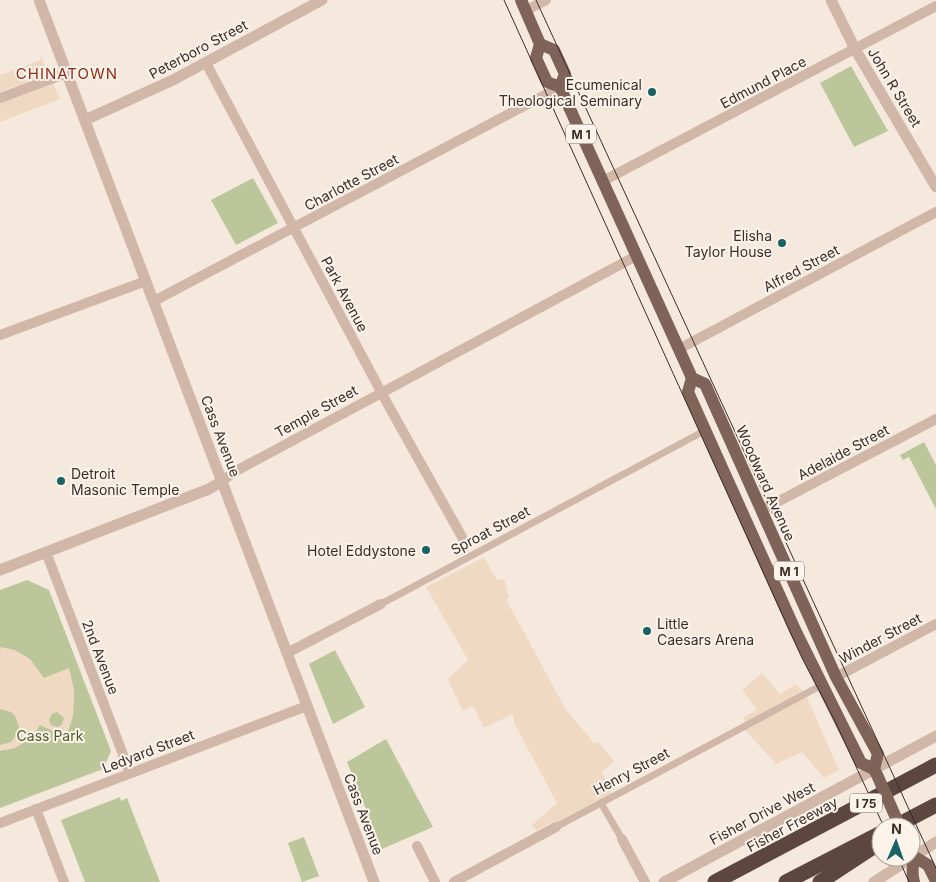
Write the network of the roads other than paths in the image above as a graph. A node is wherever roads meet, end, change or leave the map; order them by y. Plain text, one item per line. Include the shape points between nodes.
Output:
1 (39, 0) edge
2 (322, 0) edge
3 (546, 0) edge
4 (831, 0) edge
5 (523, 5) edge
6 (936, 6) edge
7 (540, 44) junction
8 (855, 49) junction
9 (206, 63) junction
10 (67, 73) junction
11 (560, 87) junction
12 (0, 98) edge
13 (85, 120) junction
14 (603, 181) junction
15 (936, 187) edge
16 (936, 212) edge
17 (295, 228) junction
18 (636, 256) junction
19 (146, 281) junction
20 (154, 301) junction
21 (0, 335) edge
22 (679, 349) junction
23 (692, 378) junction
24 (382, 393) junction
25 (936, 419) edge
26 (706, 430) junction
27 (222, 481) junction
28 (762, 510) junction
29 (462, 537) dead end
30 (46, 552) junction
31 (0, 570) edge
32 (381, 604) joint
33 (936, 624) edge
34 (287, 653) junction
35 (836, 677) junction
36 (822, 685) junction
37 (307, 706) junction
38 (936, 736) edge
39 (936, 765) edge
40 (130, 773) junction
41 (876, 773) junction
42 (601, 803) junction
43 (930, 808) edge
44 (36, 809) junction
45 (896, 817) edge
46 (913, 817) edge
47 (916, 817) edge
48 (0, 823) edge
49 (556, 827) joint
50 (871, 838) edge
51 (622, 840) joint
52 (936, 842) edge
53 (416, 846) dead end
54 (871, 849) edge
55 (921, 850) edge
56 (921, 860) edge
57 (894, 867) edge
58 (911, 867) edge
59 (936, 881) edge
60 (64, 882) edge
61 (374, 882) edge
62 (435, 882) edge
63 (454, 882) edge
64 (645, 882) edge
65 (664, 882) edge
66 (715, 882) edge
67 (786, 882) edge
68 (820, 882) edge
69 (874, 882) edge
70 (914, 882) edge

1 - 10 street, Cass Avenue
2 - 9 street, Peterboro Street
3 - 5 street
4 - 8 street, John R Street
5 - 7 main road, Woodward Avenue / M 1
6 - 8 street, Edmund Place
7 - 11 main road, Woodward Avenue / M 1 via 536,58 547,82
7 - 11 main road, Woodward Avenue / M 1 via 554,50 565,74
8 - 14 street, Edmund Place
8 - 15 street, John R Street
9 - 13 street, Peterboro Street
9 - 17 street, Park Avenue
10 - 12 street
10 - 13 street, Cass Avenue
11 - 14 main road, Woodward Avenue / M 1
11 - 17 street, Charlotte Street
13 - 19 street, Cass Avenue
14 - 18 main road, Woodward Avenue / M 1
16 - 22 street, Alfred Street
17 - 20 street, Charlotte Street
17 - 24 street, Park Avenue
18 - 22 main road, Woodward Avenue / M 1
18 - 24 street, Temple Street
19 - 20 street, Cass Avenue
19 - 21 street
20 - 27 street, Cass Avenue
22 - 23 main road, Woodward Avenue / M 1
23 - 26 main road, Woodward Avenue / M 1 via 688,392
23 - 28 main road, Woodward Avenue / M 1 via 705,384
24 - 27 street, Temple Street
24 - 29 street, Park Avenue
25 - 28 street, Adelaide Street
26 - 32 street, Sproat Street
26 - 36 main road, Woodward Avenue / M 1
27 - 30 street, Temple Street via 209,490
27 - 34 street, Cass Avenue
28 - 35 main road, Woodward Avenue / M 1
30 - 31 street, Temple Street
30 - 40 street, 2nd Avenue
32 - 34 street, Sproat Street
33 - 35 street, Winder Street
34 - 37 street, Cass Avenue
35 - 41 main road, Woodward Avenue / M 1 via 878,754
36 - 41 main road, Woodward Avenue / M 1 via 861,763
36 - 42 street, Henry Street
37 - 40 street, Ledyard Street
37 - 61 street, Cass Avenue
38 - 41 street, Fisher Drive West
39 - 66 highway, Fisher Freeway / I 75
40 - 44 street, Ledyard Street
41 - 45 main road, Woodward Avenue / M 1, bridge
41 - 65 street, Fisher Drive West
42 - 49 street, Henry Street
42 - 51 street
43 - 46 highway, I 75
43 - 47 highway
44 - 48 street, Ledyard Street
44 - 60 street
49 - 63 street, Henry Street
50 - 67 highway
51 - 64 street
52 - 55 street
53 - 62 street
54 - 68 highway
56 - 59 main road via 928,865
57 - 69 street
58 - 70 main road

